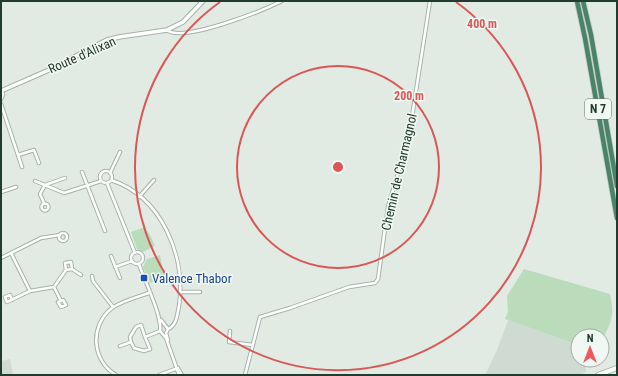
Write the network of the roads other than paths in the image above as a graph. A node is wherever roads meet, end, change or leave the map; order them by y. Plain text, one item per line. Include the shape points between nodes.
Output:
1 (203, 1) edge
2 (282, 1) edge
3 (430, 1) edge
4 (577, 1) edge
5 (583, 1) edge
6 (168, 30) junction
7 (1, 91) edge
8 (1, 99) edge
9 (1, 104) edge
10 (120, 152) dead end
11 (18, 155) junction
12 (39, 163) dead end
13 (22, 167) dead end
14 (82, 172) dead end
15 (110, 173) junction
16 (65, 178) dead end
17 (111, 180) junction
18 (154, 180) dead end
19 (35, 181) dead end
20 (101, 181) junction
21 (107, 183) junction
22 (45, 185) junction
23 (87, 185) junction
24 (617, 186) edge
25 (16, 187) dead end
26 (1, 192) edge
27 (140, 196) junction
28 (44, 203) dead end
29 (617, 218) edge
30 (105, 231) dead end
31 (60, 235) dead end
32 (11, 253) junction
33 (135, 253) junction
34 (111, 256) dead end
35 (1, 258) edge
36 (132, 261) junction
37 (139, 264) junction
38 (115, 267) junction
39 (72, 269) junction
40 (66, 270) junction
41 (81, 275) dead end
42 (92, 276) dead end
43 (120, 278) dead end
44 (54, 287) junction
45 (30, 291) junction
46 (180, 292) junction
47 (200, 292) dead end
48 (150, 293) junction
49 (12, 300) dead end
50 (61, 301) dead end
51 (113, 307) junction
52 (157, 314) junction
53 (164, 327) junction
54 (168, 329) junction
55 (161, 330) junction
56 (230, 331) dead end
57 (165, 333) junction
58 (146, 337) junction
59 (131, 342) junction
60 (253, 345) junction
61 (120, 346) dead end
62 (178, 368) junction
63 (617, 368) edge
64 (116, 375) edge
65 (160, 375) edge
66 (181, 375) edge
67 (245, 375) edge
68 (598, 375) edge

1 - 6 street, Route d'Alixan via 183,22
2 - 6 street via 259,12 194,31 174,34
3 - 60 street, Chemin de Charmagnol via 409,136 388,207 378,279 375,283 349,287 260,316
4 - 29 highway, N 7
5 - 24 highway, N 7
6 - 7 street, Route d'Alixan via 107,40
7 - 8 street
9 - 11 street
10 - 15 street
11 - 12 street via 34,150
11 - 13 street
14 - 23 street
15 - 17 street
15 - 20 street via 103,172
16 - 22 street
17 - 21 street
17 - 27 street
18 - 27 street
19 - 22 street
20 - 21 street
20 - 23 street
21 - 33 street
22 - 23 street via 64,193
22 - 28 street via 40,194
23 - 30 street
25 - 26 street
27 - 46 street via 160,220 172,241 179,267
31 - 32 street via 41,238
32 - 35 street
32 - 45 street
33 - 36 street via 131,257
33 - 37 street via 142,256 142,262
34 - 38 street
36 - 37 street
36 - 38 street
37 - 48 street
38 - 43 street
39 - 40 street
39 - 40 street via 71,262 64,264
39 - 41 street
40 - 44 street
42 - 51 street
44 - 45 street
44 - 50 street
45 - 49 street
46 - 47 street
46 - 54 street via 175,322
48 - 51 street
48 - 52 street
51 - 64 street via 100,322 96,340 102,362
52 - 53 street
52 - 55 street
53 - 54 street
53 - 55 street
54 - 57 street
55 - 57 street
55 - 58 street
56 - 60 street via 229,342
57 - 62 street
58 - 59 street via 141,325 136,327 130,337
58 - 59 street via 150,349 144,351 134,348
59 - 61 street
60 - 67 street, Chemin de Charmagnol
62 - 65 street
62 - 66 street
63 - 68 main road

